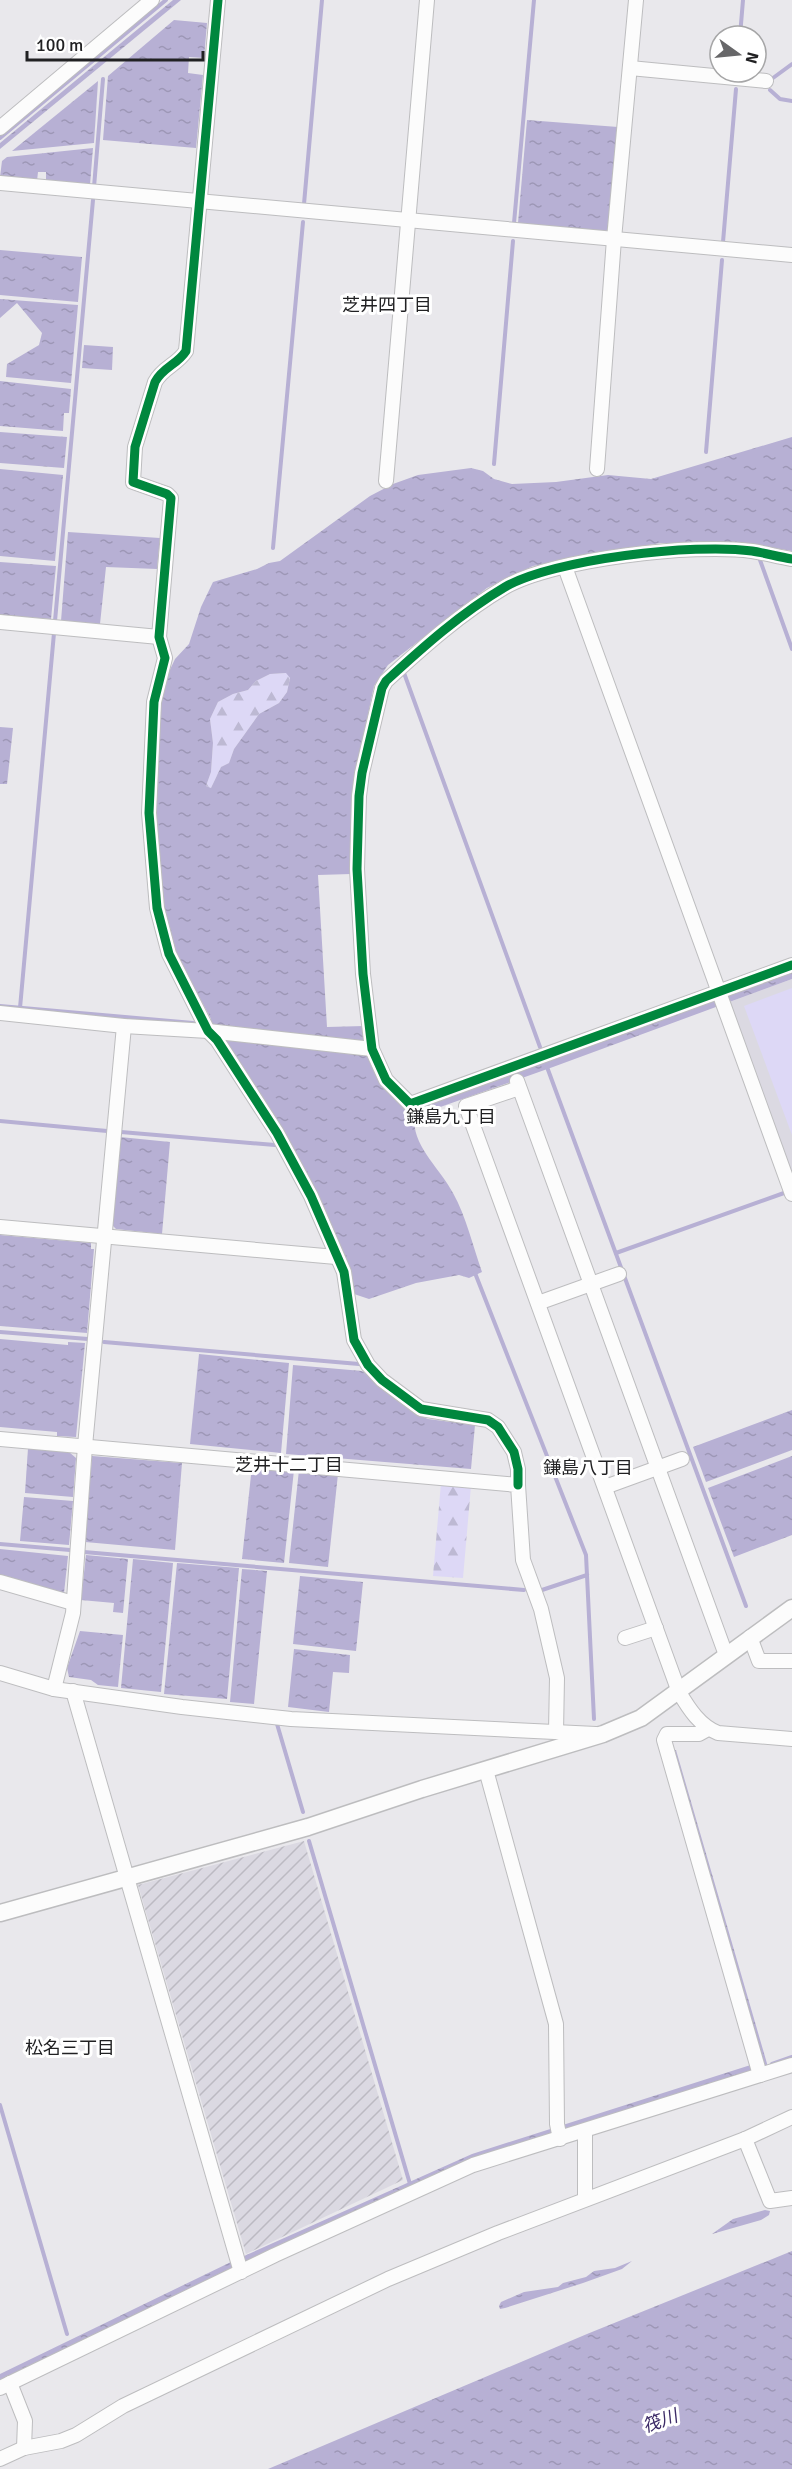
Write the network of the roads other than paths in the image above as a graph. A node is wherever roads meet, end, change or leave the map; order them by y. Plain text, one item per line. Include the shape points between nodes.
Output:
1 (152, 0) edge
2 (218, 0) edge
3 (427, 0) edge
4 (636, 0) edge
5 (630, 68) junction
6 (708, 75) edge
7 (0, 128) edge
8 (0, 183) edge
9 (198, 201) junction
10 (408, 220) junction
11 (615, 239) junction
12 (792, 255) edge
13 (597, 469) dead end
14 (386, 481) dead end
15 (792, 559) edge
16 (565, 567) junction
17 (0, 622) edge
18 (159, 637) junction
19 (792, 966) edge
20 (719, 992) junction
21 (0, 1013) edge
22 (124, 1026) junction
23 (211, 1032) junction
24 (370, 1048) junction
25 (512, 1068) junction
26 (518, 1085) junction
27 (792, 1194) edge
28 (0, 1227) edge
29 (105, 1236) junction
30 (336, 1257) junction
31 (619, 1274) dead end
32 (591, 1284) junction
33 (538, 1303) junction
34 (0, 1439) edge
35 (85, 1446) junction
36 (682, 1460) dead end
37 (658, 1468) junction
38 (518, 1485) junction
39 (605, 1487) junction
40 (0, 1582) edge
41 (73, 1603) junction
42 (792, 1608) edge
43 (656, 1628) junction
44 (750, 1637) junction
45 (625, 1638) dead end
46 (726, 1655) junction
47 (792, 1661) edge
48 (0, 1672) edge
49 (54, 1689) junction
50 (73, 1691) junction
51 (680, 1692) junction
52 (708, 1729) junction
53 (556, 1732) junction
54 (603, 1734) junction
55 (792, 1738) edge
56 (486, 1770) junction
57 (128, 1878) junction
58 (0, 1913) edge
59 (792, 2065) edge
60 (758, 2070) junction
61 (792, 2118) edge
62 (585, 2132) junction
63 (559, 2133) junction
64 (745, 2139) junction
65 (792, 2198) edge
66 (585, 2199) junction
67 (239, 2266) junction
68 (5, 2386) edge
69 (24, 2448) junction
70 (0, 2459) edge

1 - 7 street
2 - 9 street
3 - 10 street
4 - 5 street
5 - 6 street
5 - 11 street
8 - 9 street
9 - 10 street
9 - 18 street via 186,351 180,360 160,372 135,447 133,482 171,498
10 - 11 street
10 - 14 street
11 - 12 street
11 - 13 street
15 - 16 street via 750,550 704,550 628,555
16 - 20 street
16 - 24 street via 534,574 506,587 431,640 382,688 362,773 359,806 357,869
17 - 18 street
18 - 23 street via 165,658 154,702 149,813 157,908 169,954
19 - 20 street
20 - 25 street
20 - 27 street
21 - 22 street
22 - 23 street
22 - 29 street
23 - 24 street
23 - 30 street via 295,1163
24 - 25 street via 386,1080 410,1104
25 - 26 street
26 - 32 street
26 - 33 street via 466,1106
28 - 29 street
29 - 30 street
29 - 35 street
30 - 38 street via 344,1272 354,1340 368,1365 421,1409 488,1420 498,1427 514,1452
31 - 32 street
32 - 33 street
32 - 37 street
33 - 39 street
34 - 35 street
35 - 38 street
35 - 41 street
36 - 37 street
37 - 39 street
37 - 46 street
38 - 53 street via 523,1560 541,1609 557,1678
39 - 43 street
40 - 41 street
41 - 49 street
42 - 44 street
43 - 45 street
43 - 51 street
44 - 46 street
44 - 47 street via 759,1661
46 - 51 street
48 - 49 street
49 - 50 street
50 - 53 street via 291,1719
50 - 57 street
51 - 52 street
51 - 54 street via 641,1718
52 - 55 street
52 - 60 street via 699,1734 667,1734 664,1740
53 - 54 street
54 - 56 street
56 - 57 street via 308,1827
56 - 63 street via 556,2024
57 - 58 street
57 - 67 street
59 - 60 street
60 - 62 street
61 - 64 street
62 - 63 street
62 - 66 street
63 - 67 street via 473,2165
64 - 65 street via 770,2201
64 - 66 street
66 - 69 street via 388,2279 123,2406 75,2435
67 - 68 street
68 - 69 street via 25,2421
69 - 70 street

